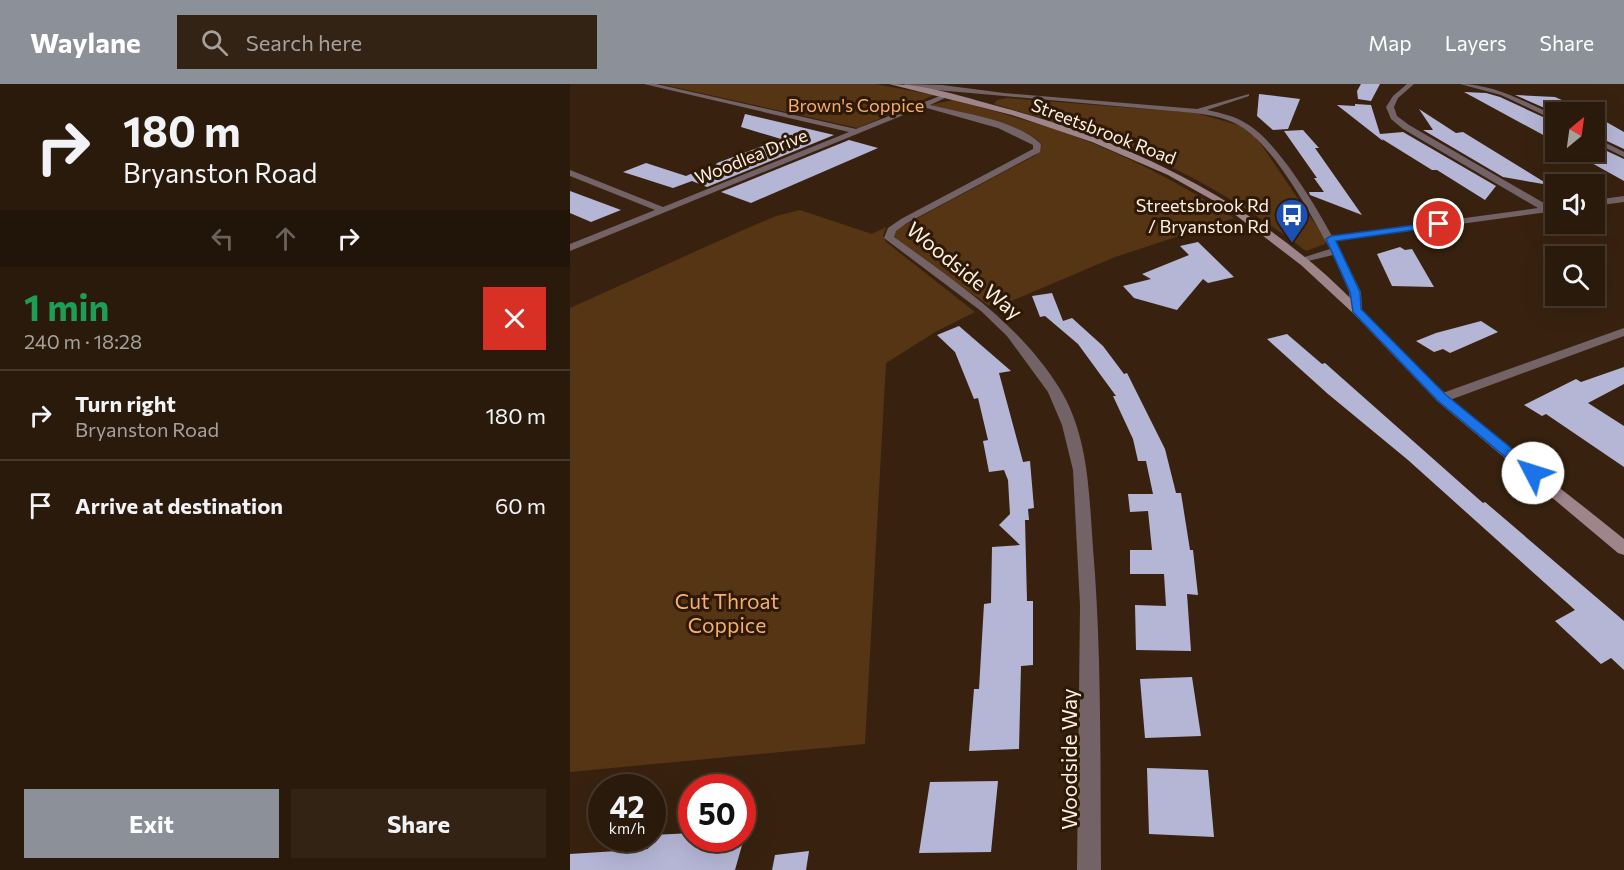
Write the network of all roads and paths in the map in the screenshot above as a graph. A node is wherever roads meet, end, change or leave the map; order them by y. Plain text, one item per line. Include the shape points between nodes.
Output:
1 (647, 84) edge
2 (892, 84) edge
3 (1411, 84) edge
4 (1463, 84) edge
5 (905, 86) junction
6 (1001, 95) junction
7 (1247, 95) dead end
8 (945, 96) junction
9 (980, 104) junction
10 (923, 105) junction
11 (1197, 111) junction
12 (1545, 114) edge
13 (857, 132) junction
14 (1605, 146) edge
15 (1624, 155) edge
16 (570, 173) edge
17 (1624, 199) edge
18 (1605, 202) edge
19 (1545, 206) edge
20 (663, 210) junction
21 (1545, 210) edge
22 (1331, 239) junction
23 (570, 248) edge
24 (1336, 251) junction
25 (1300, 260) junction
26 (1356, 310) junction
27 (1624, 332) edge
28 (1442, 398) junction
29 (1624, 548) edge
30 (1089, 870) edge

1 - 13 street
2 - 5 main road, Streetsbrook Road
3 - 19 street via 1390,104 1394,117
4 - 12 street via 1503,94
5 - 6 street, Streetsbrook Road
5 - 8 main road, Streetsbrook Road
6 - 9 street, Streetsbrook Road
6 - 11 street, Streetsbrook Road
7 - 11 street
8 - 9 main road, Streetsbrook Road
8 - 10 street, Woodlea Drive
9 - 25 main road, Streetsbrook Road via 1048,124 1171,174 1222,202
10 - 13 street, Woodlea Drive
10 - 30 street, Woodside Way via 1011,130 1038,144 1036,150 904,221 891,230 889,238 1011,333 1043,373 1069,424 1080,470 1089,606
11 - 22 street, Streetsbrook Road via 1229,118 1254,131
13 - 20 street, Woodlea Drive
14 - 15 street
16 - 20 street
17 - 18 street
20 - 23 street, Woodlea Drive
21 - 22 street
22 - 24 street, Streetsbrook Road
24 - 25 street
24 - 26 street, Streetsbrook Road via 1355,292
25 - 26 main road, Streetsbrook Road
26 - 28 main road, Streetsbrook Road
27 - 28 street
28 - 29 main road, Streetsbrook Road

